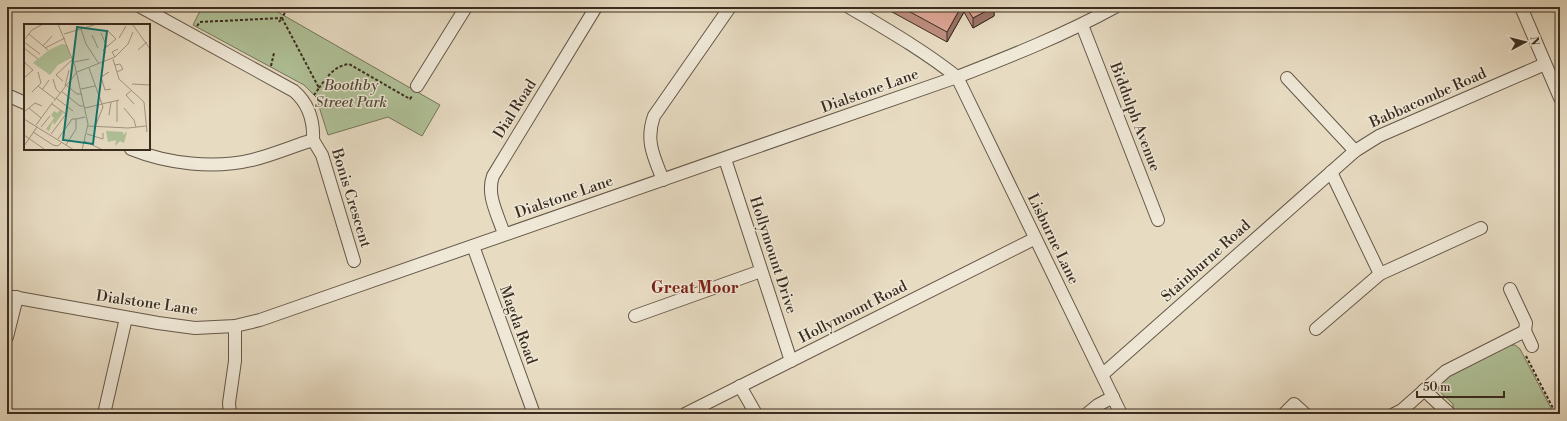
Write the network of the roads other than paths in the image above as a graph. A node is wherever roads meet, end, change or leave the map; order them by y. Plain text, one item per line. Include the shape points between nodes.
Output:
1 (141, 7) edge
2 (466, 7) edge
3 (596, 7) edge
4 (730, 7) edge
5 (849, 7) edge
6 (1115, 7) edge
7 (1521, 7) edge
8 (1082, 25) junction
9 (1545, 64) junction
10 (957, 77) junction
11 (1287, 78) dead end
12 (417, 86) road end
13 (7, 95) edge
14 (1560, 98) edge
15 (24, 103) edge
16 (313, 140) junction
17 (135, 150) edge
18 (1355, 151) junction
19 (725, 159) junction
20 (1331, 172) junction
21 (663, 180) junction
22 (1158, 220) dead end
23 (1481, 228) dead end
24 (504, 234) junction
25 (1034, 239) junction
26 (472, 246) junction
27 (354, 262) dead end
28 (761, 271) junction
29 (1380, 274) junction
30 (1510, 289) dead end
31 (12, 296) edge
32 (635, 316) dead end
33 (126, 318) junction
34 (235, 326) junction
35 (1316, 329) dead end
36 (1525, 331) junction
37 (7, 337) edge
38 (1529, 350) road end
39 (791, 361) junction
40 (1103, 374) junction
41 (740, 386) junction
42 (1424, 390) junction
43 (1114, 397) junction
44 (104, 414) edge
45 (230, 414) edge
46 (534, 414) edge
47 (685, 414) edge
48 (756, 414) edge
49 (1087, 414) edge
50 (1121, 414) edge
51 (1284, 414) edge
52 (1305, 414) edge
53 (1394, 414) edge
54 (1450, 414) edge

1 - 16 street via 282,83 304,99 311,119
2 - 12 street
3 - 24 street, Dial Road via 493,176 490,194
4 - 21 street via 654,116 649,139
5 - 10 street via 899,36
6 - 8 street, Dialstone Lane
7 - 9 street
8 - 10 street, Dialstone Lane
8 - 22 street, Biddulph Avenue
9 - 14 street
9 - 18 street, Babbacombe Road via 1379,136
10 - 19 street, Dialstone Lane
10 - 25 street, Lisburne Lane
11 - 18 street
13 - 15 street
16 - 17 street, Bonis Crescent via 251,160 208,164 173,161
16 - 27 street, Bonis Crescent via 322,155
18 - 20 street, Babbacombe Road
19 - 21 street, Dialstone Lane
19 - 28 street, Hollymount Drive
20 - 29 street
20 - 40 street, Stainburne Road
21 - 24 street, Dialstone Lane
23 - 29 street
24 - 26 street, Dialstone Lane
25 - 39 street, Hollymount Road
25 - 40 street, Lisburne Lane
26 - 34 street, Dialstone Lane via 260,320
26 - 46 street, Magda Road
28 - 32 street
28 - 39 street, Hollymount Drive
29 - 35 street
30 - 36 street via 1526,323
31 - 33 street, Dialstone Lane
31 - 37 street
33 - 34 street, Dialstone Lane via 195,328
33 - 44 street
34 - 45 street
36 - 38 street
36 - 42 street via 1446,371
39 - 41 street, Hollymount Road
40 - 43 street, Lisburne Lane
41 - 47 street, Hollymount Road
41 - 48 street
42 - 53 street
42 - 54 street
43 - 49 street
43 - 50 street, Lisburne Lane
51 - 52 street via 1294,404

